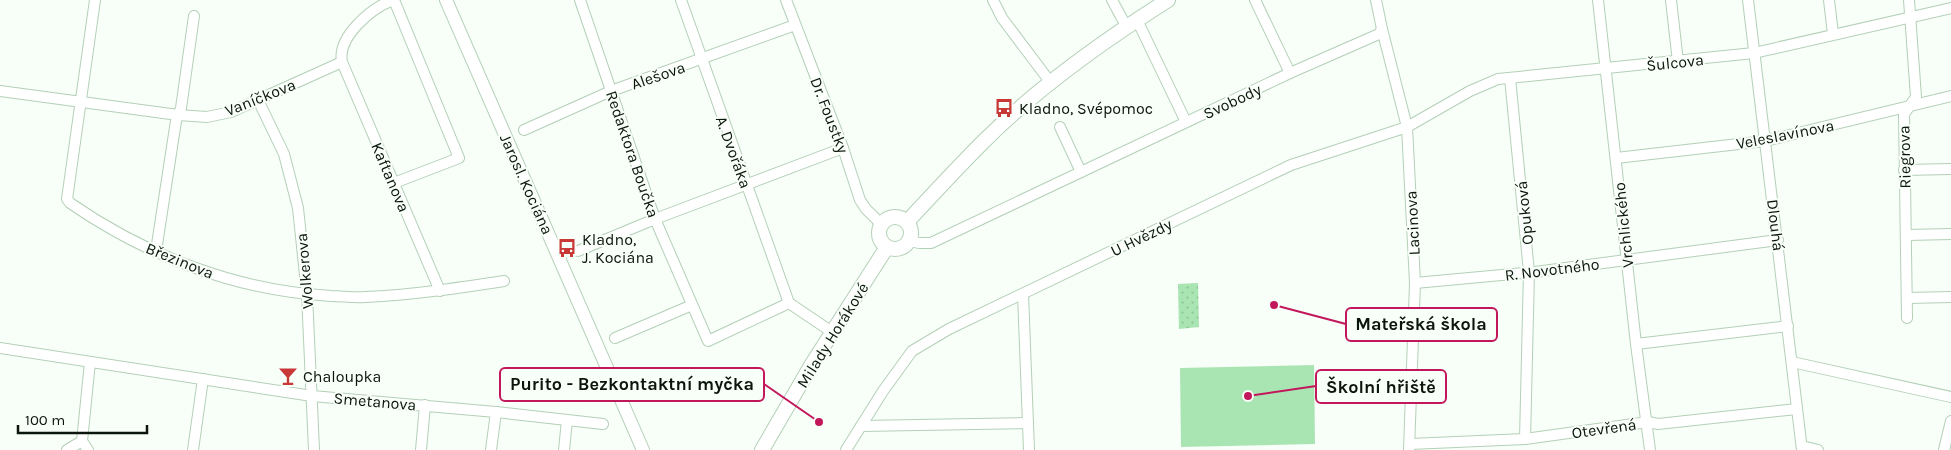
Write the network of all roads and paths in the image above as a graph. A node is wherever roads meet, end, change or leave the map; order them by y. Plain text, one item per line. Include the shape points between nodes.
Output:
1 (95, 0) edge
2 (394, 0) edge
3 (446, 0) edge
4 (580, 0) edge
5 (681, 0) edge
6 (786, 0) edge
7 (993, 0) edge
8 (1112, 0) edge
9 (1168, 0) edge
10 (1255, 0) edge
11 (1376, 0) edge
12 (1598, 0) edge
13 (1671, 0) edge
14 (1748, 0) edge
15 (1829, 0) edge
16 (1909, 0) edge
17 (1951, 8) edge
18 (194, 16) dead end
19 (1910, 17) junction
20 (1132, 23) junction
21 (795, 25) junction
22 (1382, 29) junction
23 (1833, 34) junction
24 (1754, 53) junction
25 (701, 60) junction
26 (342, 62) junction
27 (1678, 62) junction
28 (1605, 69) junction
29 (1290, 73) junction
30 (1510, 78) junction
31 (1051, 83) junction
32 (0, 91) edge
33 (610, 91) junction
34 (1951, 96) edge
35 (258, 100) junction
36 (81, 102) junction
37 (1909, 106) junction
38 (178, 115) junction
39 (1186, 122) junction
40 (1060, 126) dead end
41 (1407, 127) junction
42 (524, 130) dead end
43 (1765, 141) junction
44 (843, 148) junction
45 (1616, 158) junction
46 (1904, 170) junction
47 (1951, 170) edge
48 (1081, 172) junction
49 (394, 183) junction
50 (746, 186) junction
51 (655, 219) junction
52 (907, 222) junction
53 (882, 225) junction
54 (1951, 234) edge
55 (1907, 235) junction
56 (910, 240) junction
57 (1778, 240) junction
58 (886, 247) junction
59 (156, 251) junction
60 (578, 251) dead end
61 (1627, 260) junction
62 (1530, 272) junction
63 (504, 281) dead end
64 (1414, 283) junction
65 (440, 291) junction
66 (307, 294) junction
67 (1023, 294) junction
68 (1951, 297) edge
69 (1907, 298) junction
70 (789, 303) junction
71 (692, 305) junction
72 (1907, 318) dead end
73 (1788, 326) junction
74 (832, 332) junction
75 (615, 338) dead end
76 (1636, 344) junction
77 (0, 348) edge
78 (90, 362) junction
79 (1792, 362) junction
80 (203, 378) junction
81 (312, 396) junction
82 (1951, 398) edge
83 (425, 405) junction
84 (1797, 409) junction
85 (496, 412) junction
86 (566, 420) junction
87 (1951, 421) edge
88 (1648, 422) junction
89 (1028, 423) junction
90 (603, 424) dead end
91 (861, 426) junction
92 (1525, 439) junction
93 (85, 445) edge
94 (1409, 447) edge
95 (1802, 448) edge
96 (67, 450) edge
97 (193, 450) edge
98 (314, 450) edge
99 (421, 450) edge
100 (491, 450) edge
101 (564, 450) edge
102 (643, 450) edge
103 (762, 450) edge
104 (846, 450) edge
105 (1029, 450) edge
106 (1650, 450) edge
107 (1818, 450) edge
108 (1944, 450) edge

1 - 36 street, Březinova
2 - 26 street via 371,11 351,33 342,46
2 - 49 street via 459,158
3 - 102 street, Jarosl. Kociána
4 - 33 street, Redaktora Boučka
5 - 25 street, A. Dvořáka
6 - 21 street, Dr. Foustky
7 - 31 street via 1002,18
8 - 20 street
9 - 20 main road
10 - 29 street
11 - 22 street, Lacinova
12 - 28 street, Vrchlického
13 - 27 street
14 - 24 street, Dlouhá
15 - 23 street
16 - 19 street, Riegrova
17 - 19 street, Šulcova
18 - 38 street
19 - 23 street, Šulcova
19 - 37 street, Riegrova via 1916,97
20 - 31 main road
20 - 39 street
21 - 25 street, Alešova
21 - 44 street, Dr. Foustky
22 - 29 street, Svobody via 1379,34
22 - 41 street, Lacinova
23 - 24 street, Šulcova
24 - 27 street, Šulcova
24 - 43 street, Dlouhá
25 - 33 street, Alešova
25 - 50 street, A. Dvořáka
26 - 35 street, Vaníčkova
26 - 49 street, Kaftanova
27 - 28 street, Šulcova
28 - 30 street, Šulcova
28 - 45 street, Vrchlického
29 - 39 street, Svobody
30 - 41 street, Šulcova via 1498,79 1470,91
30 - 62 street, Opuková
31 - 52 main road via 984,141
32 - 36 street, Vaníčkova
33 - 42 street, Alešova
33 - 51 street, Redaktora Boučka
34 - 37 street, Veleslavínova
35 - 38 street, Vaníčkova via 231,112 207,117
35 - 66 street, Wolkerova via 284,154 298,208
36 - 38 street, Vaníčkova
36 - 59 street, Březinova via 67,199 99,223
37 - 43 street, Veleslavínova
37 - 46 street, Riegrova via 1904,114
38 - 59 street
39 - 48 street, Svobody
40 - 48 street
41 - 64 street, Lacinova
41 - 67 street, U Hvězdy via 1291,166
43 - 45 street, Veleslavínova
43 - 57 street, Dlouhá
44 - 50 street
44 - 53 street, Dr. Foustky via 860,200
45 - 61 street, Vrchlického
46 - 47 street
46 - 55 street, Riegrova
48 - 56 street, Svobody via 931,243
49 - 65 street, Kaftanova
50 - 51 street
50 - 70 street, A. Dvořáka
51 - 60 street
51 - 71 street, Redaktora Boučka
52 - 53 main road via 896,217
52 - 56 main road via 911,230
53 - 58 main road via 879,234
54 - 55 street
55 - 69 street, Riegrova
56 - 58 main road via 902,248
57 - 61 street, R. Novotného
57 - 73 street, Dlouhá
58 - 74 main road, Milady Horákové
59 - 66 street, Březinova via 211,274 264,288
61 - 62 street, R. Novotného
61 - 76 street, Vrchlického
62 - 64 street, R. Novotného
62 - 92 street, Opuková
63 - 65 street, Březinova
64 - 94 street, Lacinova
65 - 66 street, Březinova via 363,298
66 - 81 street, Wolkerova
67 - 89 street
67 - 91 street, U Hvězdy via 955,326 912,351
68 - 69 street
69 - 72 street, Riegrova
70 - 71 street, Redaktora Boučka via 708,341
70 - 74 street
71 - 75 street
73 - 76 street
73 - 79 street, Dlouhá
74 - 103 main road, Milady Horákové
76 - 88 street, Vrchlického
77 - 78 street, Smetanova
78 - 80 street, Smetanova
78 - 93 street
79 - 82 street
79 - 84 street, Dlouhá
80 - 81 street, Smetanova
80 - 97 street
81 - 83 street, Smetanova
81 - 98 street, Wolkerova
83 - 85 street, Smetanova
83 - 99 street
84 - 88 street, Otevřená via 1658,424
84 - 95 street, Dlouhá
85 - 86 street, Smetanova
85 - 100 street
86 - 90 street, Smetanova
86 - 101 street
87 - 108 street
88 - 92 street, Otevřená
88 - 106 street, Vrchlického
89 - 91 street
89 - 105 street
91 - 104 street, U Hvězdy
92 - 94 street, Otevřená
93 - 96 street
95 - 107 street

